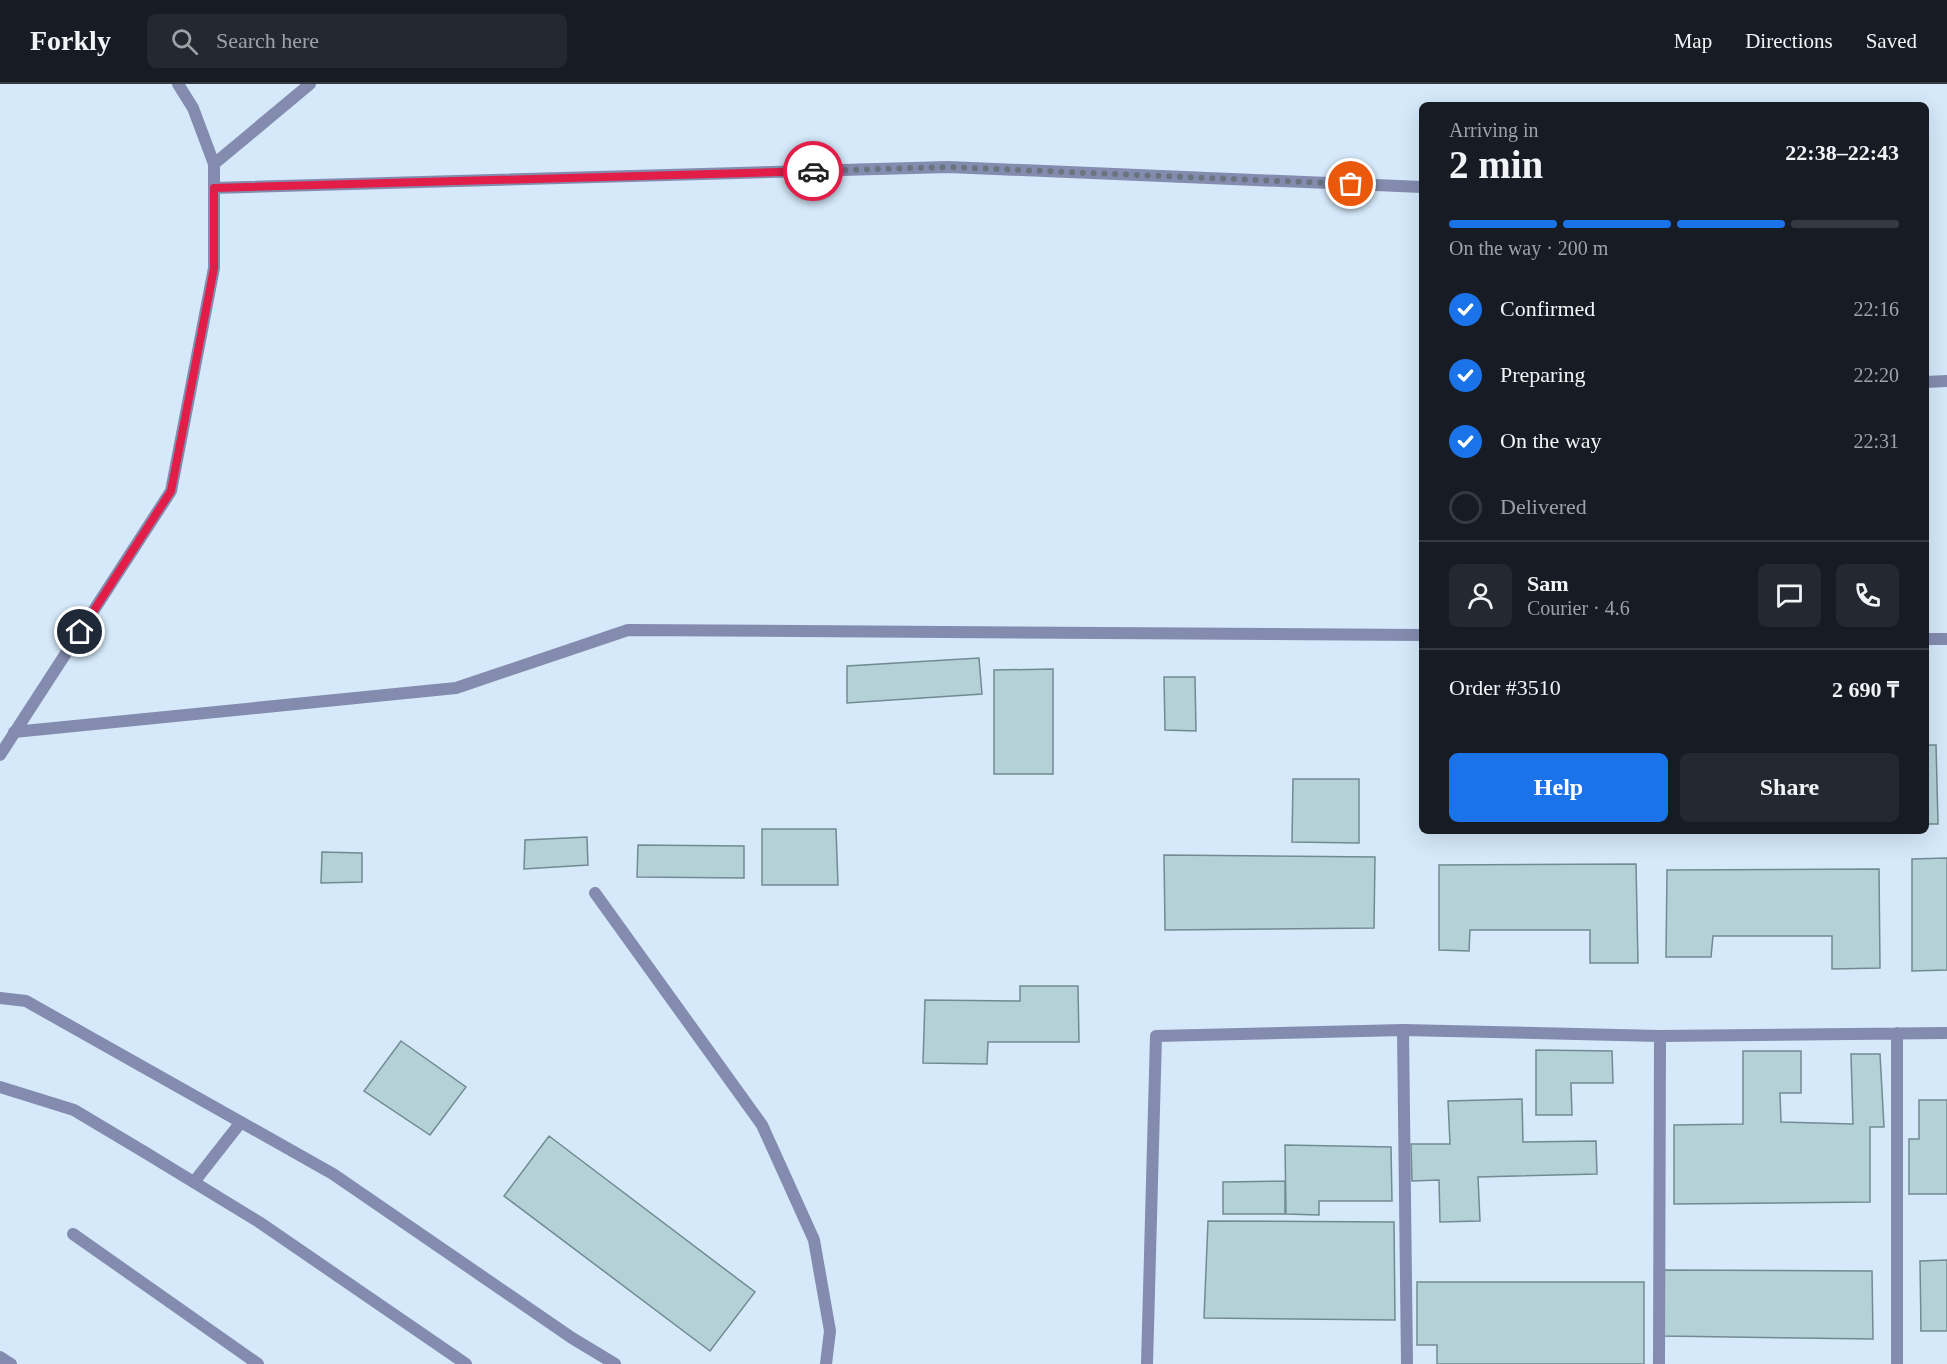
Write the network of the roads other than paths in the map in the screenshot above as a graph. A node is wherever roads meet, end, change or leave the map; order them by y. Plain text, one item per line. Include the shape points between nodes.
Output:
1 (177, 84) edge
2 (310, 84) edge
3 (214, 164) junction
4 (214, 188) junction
5 (1419, 188) edge
6 (1947, 381) edge
7 (1929, 382) edge
8 (1419, 635) edge
9 (1929, 639) edge
10 (1947, 639) edge
11 (14, 732) junction
12 (0, 755) edge
13 (595, 893) dead end
14 (0, 998) edge
15 (1403, 1030) junction
16 (1897, 1033) junction
17 (1947, 1033) edge
18 (1660, 1036) junction
19 (0, 1087) edge
20 (241, 1122) junction
21 (194, 1182) junction
22 (73, 1234) dead end
23 (0, 1357) edge
24 (10, 1364) edge
25 (258, 1364) edge
26 (466, 1364) edge
27 (615, 1364) edge
28 (826, 1364) edge
29 (1148, 1364) edge
30 (1407, 1364) edge
31 (1659, 1364) edge
32 (1897, 1364) edge

1 - 3 street via 193,108
2 - 3 street
3 - 4 street
4 - 5 street via 948,167
4 - 11 street via 214,268 171,491
6 - 7 street
8 - 11 street via 628,630 456,688
9 - 10 street
11 - 12 street
13 - 28 street via 762,1125 814,1240 830,1331
14 - 20 street via 26,1001
15 - 18 street
15 - 29 street via 1156,1036
15 - 30 street
16 - 17 street
16 - 18 street
16 - 32 street
18 - 31 street
19 - 21 street via 74,1110
20 - 21 street
20 - 27 street via 333,1174
21 - 26 street
22 - 25 street
23 - 24 street

